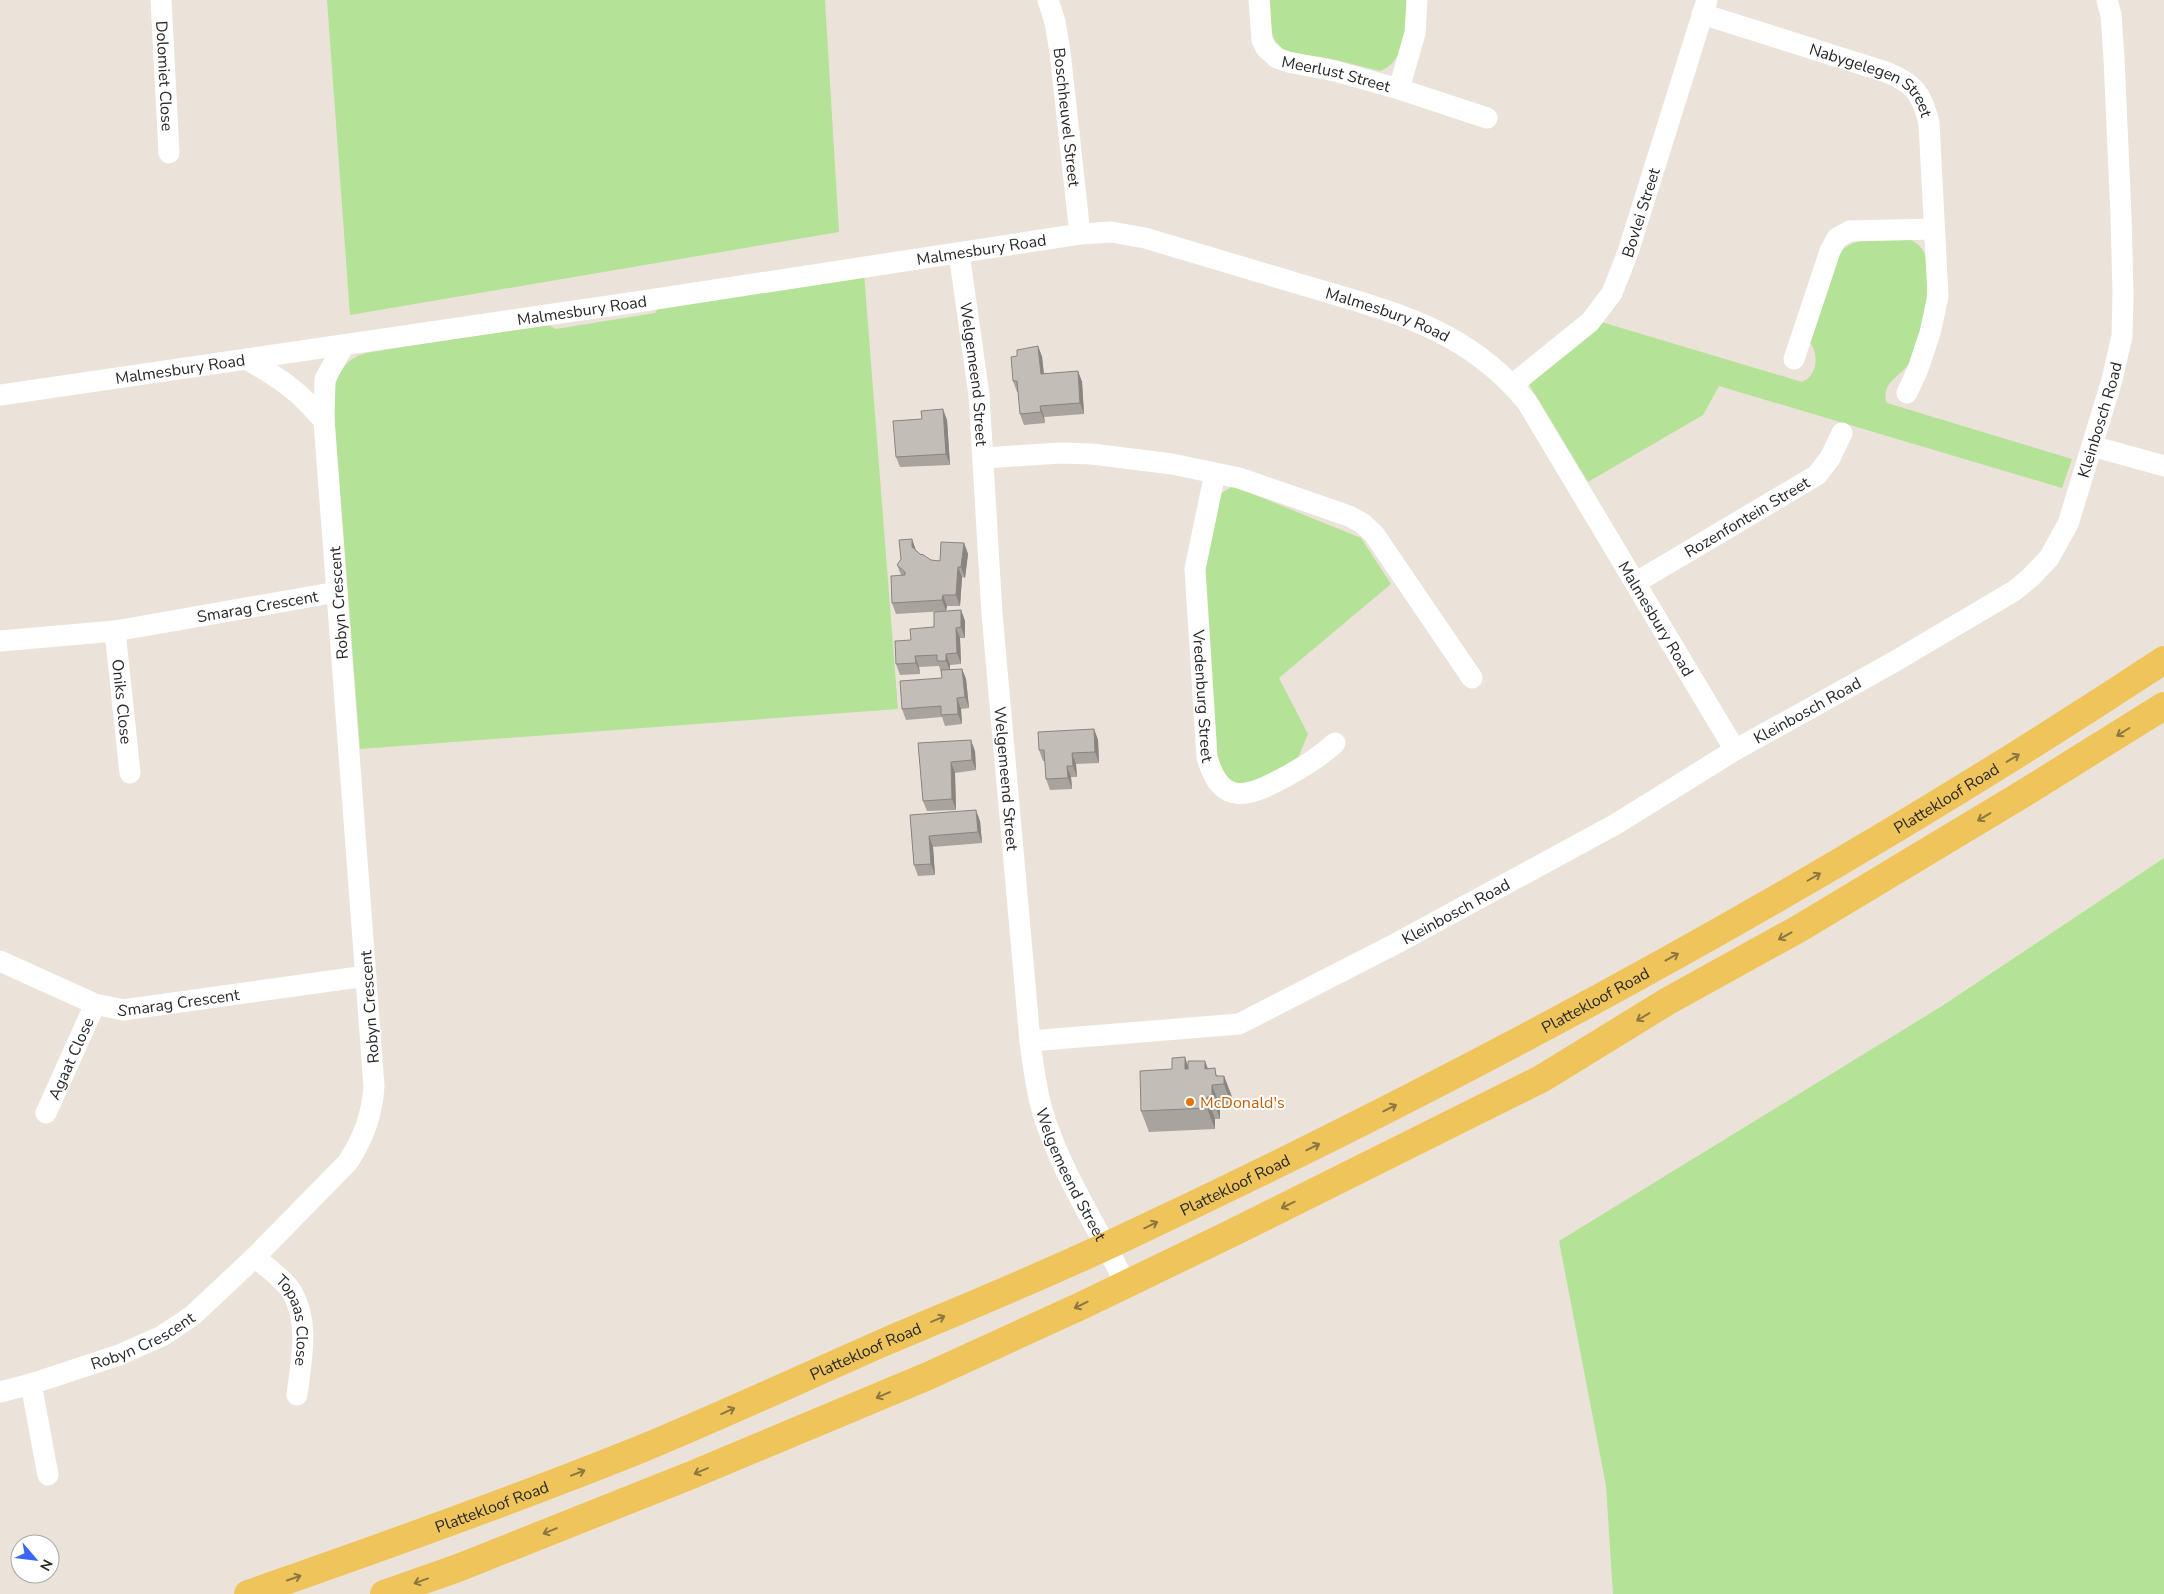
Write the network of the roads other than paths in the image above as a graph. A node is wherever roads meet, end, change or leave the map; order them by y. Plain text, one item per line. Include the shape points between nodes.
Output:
1 (161, 0) edge
2 (1048, 0) edge
3 (1259, 0) edge
4 (1417, 0) edge
5 (2107, 0) edge
6 (1704, 7) edge
7 (1399, 88) junction
8 (1487, 118) dead end
9 (169, 153) dead end
10 (1934, 229) junction
11 (1080, 234) junction
12 (959, 253) junction
13 (344, 345) junction
14 (246, 359) junction
15 (1794, 359) dead end
16 (1512, 385) junction
17 (1907, 393) dead end
18 (0, 395) edge
19 (324, 420) junction
20 (1842, 433) dead end
21 (2092, 446) junction
22 (982, 458) junction
23 (2164, 466) edge
24 (1214, 473) junction
25 (1635, 583) junction
26 (337, 592) junction
27 (115, 631) junction
28 (0, 641) edge
29 (2164, 660) edge
30 (1472, 678) dead end
31 (2164, 706) edge
32 (1335, 743) dead end
33 (1735, 750) junction
34 (130, 773) dead end
35 (0, 961) edge
36 (366, 976) junction
37 (96, 1004) junction
38 (1030, 1041) junction
39 (46, 1114) dead end
40 (1107, 1246) junction
41 (255, 1257) junction
42 (1125, 1283) junction
43 (31, 1384) junction
44 (0, 1392) edge
45 (297, 1395) dead end
46 (48, 1475) dead end
47 (248, 1594) edge
48 (384, 1594) edge

1 - 9 street, Dolomiet Close
2 - 11 street, Boschheuvel Street via 1060,52
3 - 7 street, Meerlust Street via 1262,40 1277,58
4 - 7 street, Meerlust Street via 1415,33
5 - 21 street, Kleinbosch Road via 2114,58 2124,313 2118,358
6 - 10 street, Nabygelegen Street via 1886,72 1915,89 1929,123
6 - 16 street, Bovlei Street via 1628,252 1612,293 1590,322
7 - 8 street, Meerlust Street
10 - 15 street via 1850,232 1838,238 1830,251
10 - 17 street, Nabygelegen Street via 1936,304 1921,360
11 - 12 street, Malmesbury Road
11 - 16 street, Malmesbury Road via 1111,232 1145,238 1400,314 1424,323 1472,351
12 - 13 street, Malmesbury Road
12 - 22 street, Welgemeend Street via 979,396
13 - 14 street, Malmesbury Road
13 - 19 street, Robyn Crescent via 325,379
14 - 18 street, Malmesbury Road
14 - 19 street via 283,380
16 - 25 street, Malmesbury Road via 1527,402
19 - 26 street, Robyn Crescent
20 - 25 street, Rozenfontein Street via 1817,475
21 - 23 street
21 - 33 street, Kleinbosch Road via 2068,524 2049,558 2031,578 1892,663
22 - 24 street via 1092,454
22 - 38 street, Welgemeend Street via 992,614
24 - 30 street via 1239,478 1362,523 1374,534
24 - 32 street, Vredenburg Street via 1195,569 1207,757 1212,774 1229,791 1247,794 1260,791 1320,757
25 - 33 street, Malmesbury Road
26 - 27 street, Smarag Crescent
26 - 36 street, Robyn Crescent
27 - 28 street, Smarag Crescent
27 - 34 street, Oniks Close
40 -> 29 main road, Plattekloof Road via 1347,1131 1730,926 1962,788
31 -> 42 main road via 1809,923 1668,1001 1541,1079
33 - 38 street, Kleinbosch Road via 1616,824 1239,1024
35 - 37 street, Smarag Crescent
36 - 37 street, Smarag Crescent via 123,1010
36 - 41 street, Robyn Crescent via 374,1086 366,1132 348,1162
37 - 39 street, Agaat Close
38 - 40 street, Welgemeend Street via 1034,1079 1043,1115 1065,1167
40 - 42 street, Welgemeend Street
47 -> 40 main road, Plattekloof Road via 641,1449
41 - 43 street, Robyn Crescent via 192,1316 162,1336 119,1355
41 - 45 street, Topaas Close via 291,1290 300,1310 303,1338
42 -> 48 main road via 928,1376 703,1470 458,1568
43 - 44 street, Robyn Crescent
43 - 46 street

